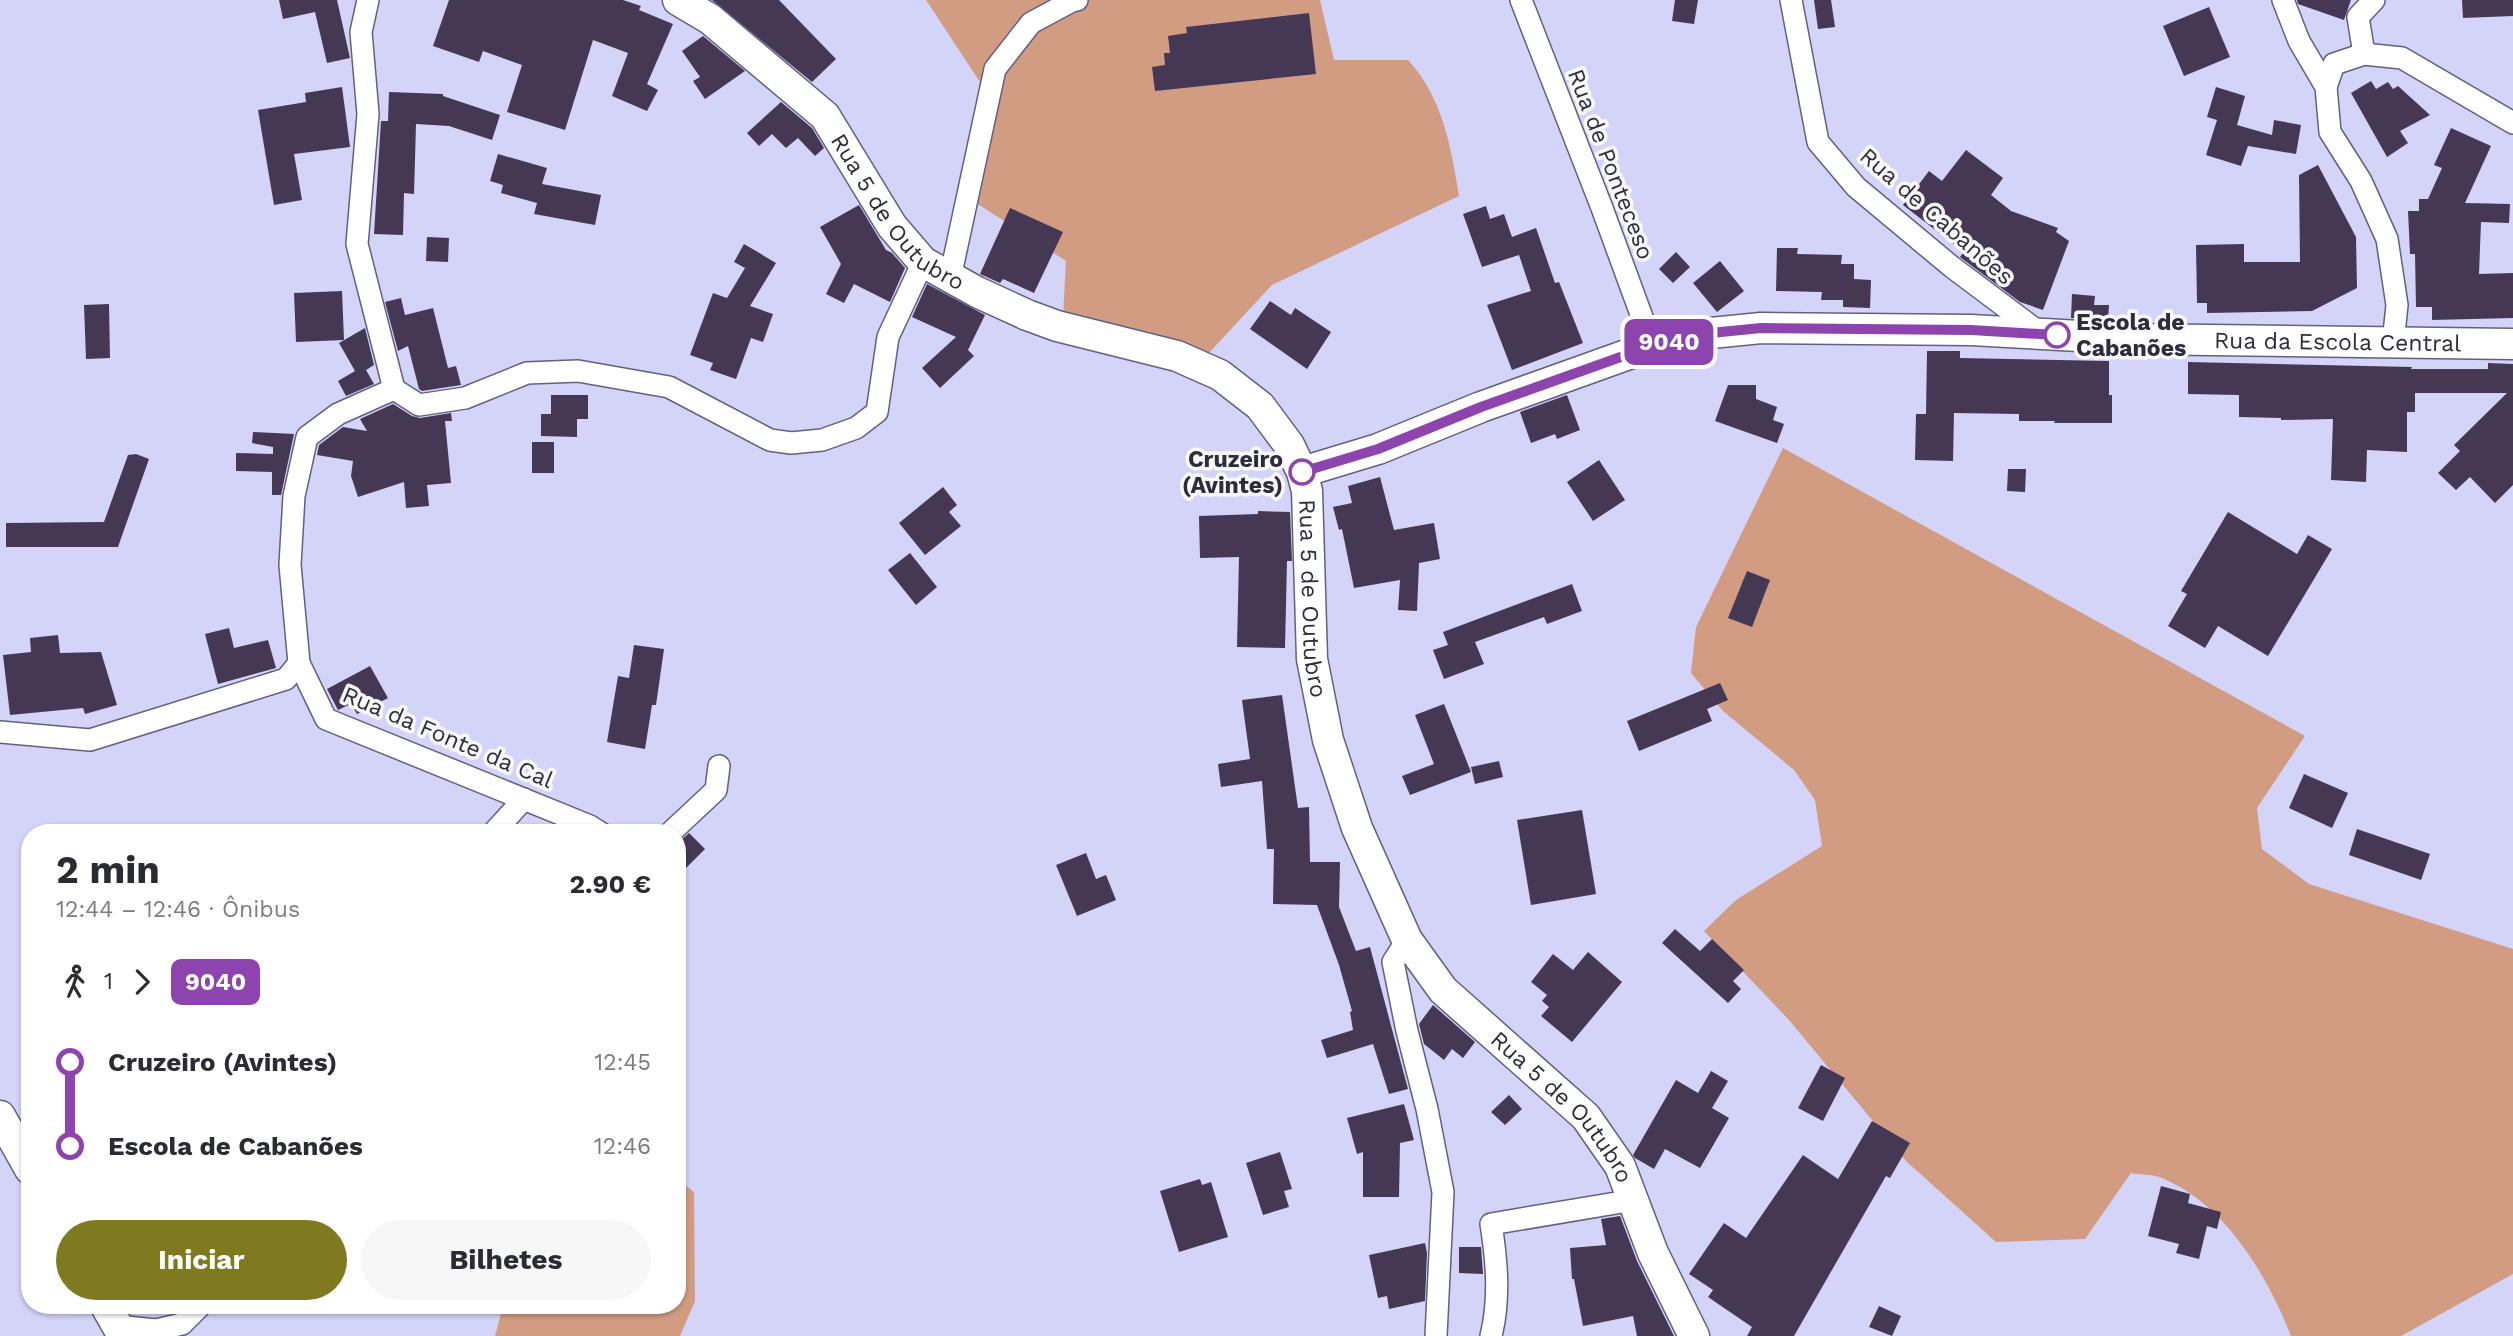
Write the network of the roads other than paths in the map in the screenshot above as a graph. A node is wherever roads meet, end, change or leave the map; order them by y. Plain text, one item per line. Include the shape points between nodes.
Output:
1 (368, 0) edge
2 (678, 0) edge
3 (1077, 0) edge
4 (1521, 0) edge
5 (1791, 0) edge
6 (2283, 0) edge
7 (2374, 0) edge
8 (1072, 1) edge
9 (2364, 54) junction
10 (2326, 87) junction
11 (2513, 123) edge
12 (923, 262) junction
13 (950, 278) junction
14 (2042, 334) junction
15 (2392, 343) junction
16 (2513, 344) edge
17 (1653, 347) junction
18 (394, 389) junction
19 (1289, 445) junction
20 (1347, 458) junction
21 (1302, 472) junction
22 (299, 663) junction
23 (0, 732) edge
24 (719, 766) dead end
25 (524, 799) junction
26 (501, 824) edge
27 (585, 824) edge
28 (680, 824) edge
29 (1407, 940) junction
30 (0, 1116) edge
31 (21, 1153) edge
32 (1634, 1200) junction
33 (192, 1314) edge
34 (115, 1323) edge
35 (1436, 1336) edge
36 (1491, 1336) edge
37 (1694, 1336) edge

1 - 18 street via 361,32 368,114 357,244
2 - 12 street, Rua 5 de Outubro via 710,19 825,116 892,226
3 - 8 street
4 - 17 street, Rua de Ponteceso
5 - 14 street, Rua de Cabanões via 1818,142 1856,187
6 - 10 street via 2299,41
7 - 9 street via 2358,17
8 - 13 street via 1031,23 995,69
9 - 10 street via 2334,64
9 - 11 street via 2402,58
10 - 15 street via 2330,132 2361,181 2387,239 2397,306
12 - 13 street, Rua 5 de Outubro
12 - 18 street via 888,337 877,412 856,428 822,440 770,440 669,387 578,371 527,373 466,398 419,405
13 - 19 street, Rua 5 de Outubro via 1057,326 1177,356 1220,375 1260,405
14 - 15 street, Rua da Escola Central
14 - 17 street, Rua da Escola Central via 1761,328 1691,335
15 - 16 street, Rua da Escola Central
17 - 20 street, Rua da Escola Central
18 - 22 street via 338,414 307,437 294,496 290,565
19 - 20 street, Rua da Escola Central
19 - 21 street, Rua 5 de Outubro
20 - 21 street, Rua da Escola Central
21 - 29 street, Rua 5 de Outubro via 1307,491 1312,659 1328,740 1357,828
22 - 23 street via 286,679 90,740
22 - 25 street, Rua da Fonte da Cal via 326,719
24 - 28 street via 716,790
25 - 26 street
25 - 27 street, Rua da Fonte da Cal
29 - 32 street, Rua 5 de Outubro via 1443,990 1586,1117 1620,1166
29 - 35 street via 1393,962 1443,1192
30 - 31 street
32 - 36 street via 1491,1224 1497,1310
32 - 37 street, Rua 5 de Outubro via 1653,1252
33 - 34 street via 182,1324 156,1330

